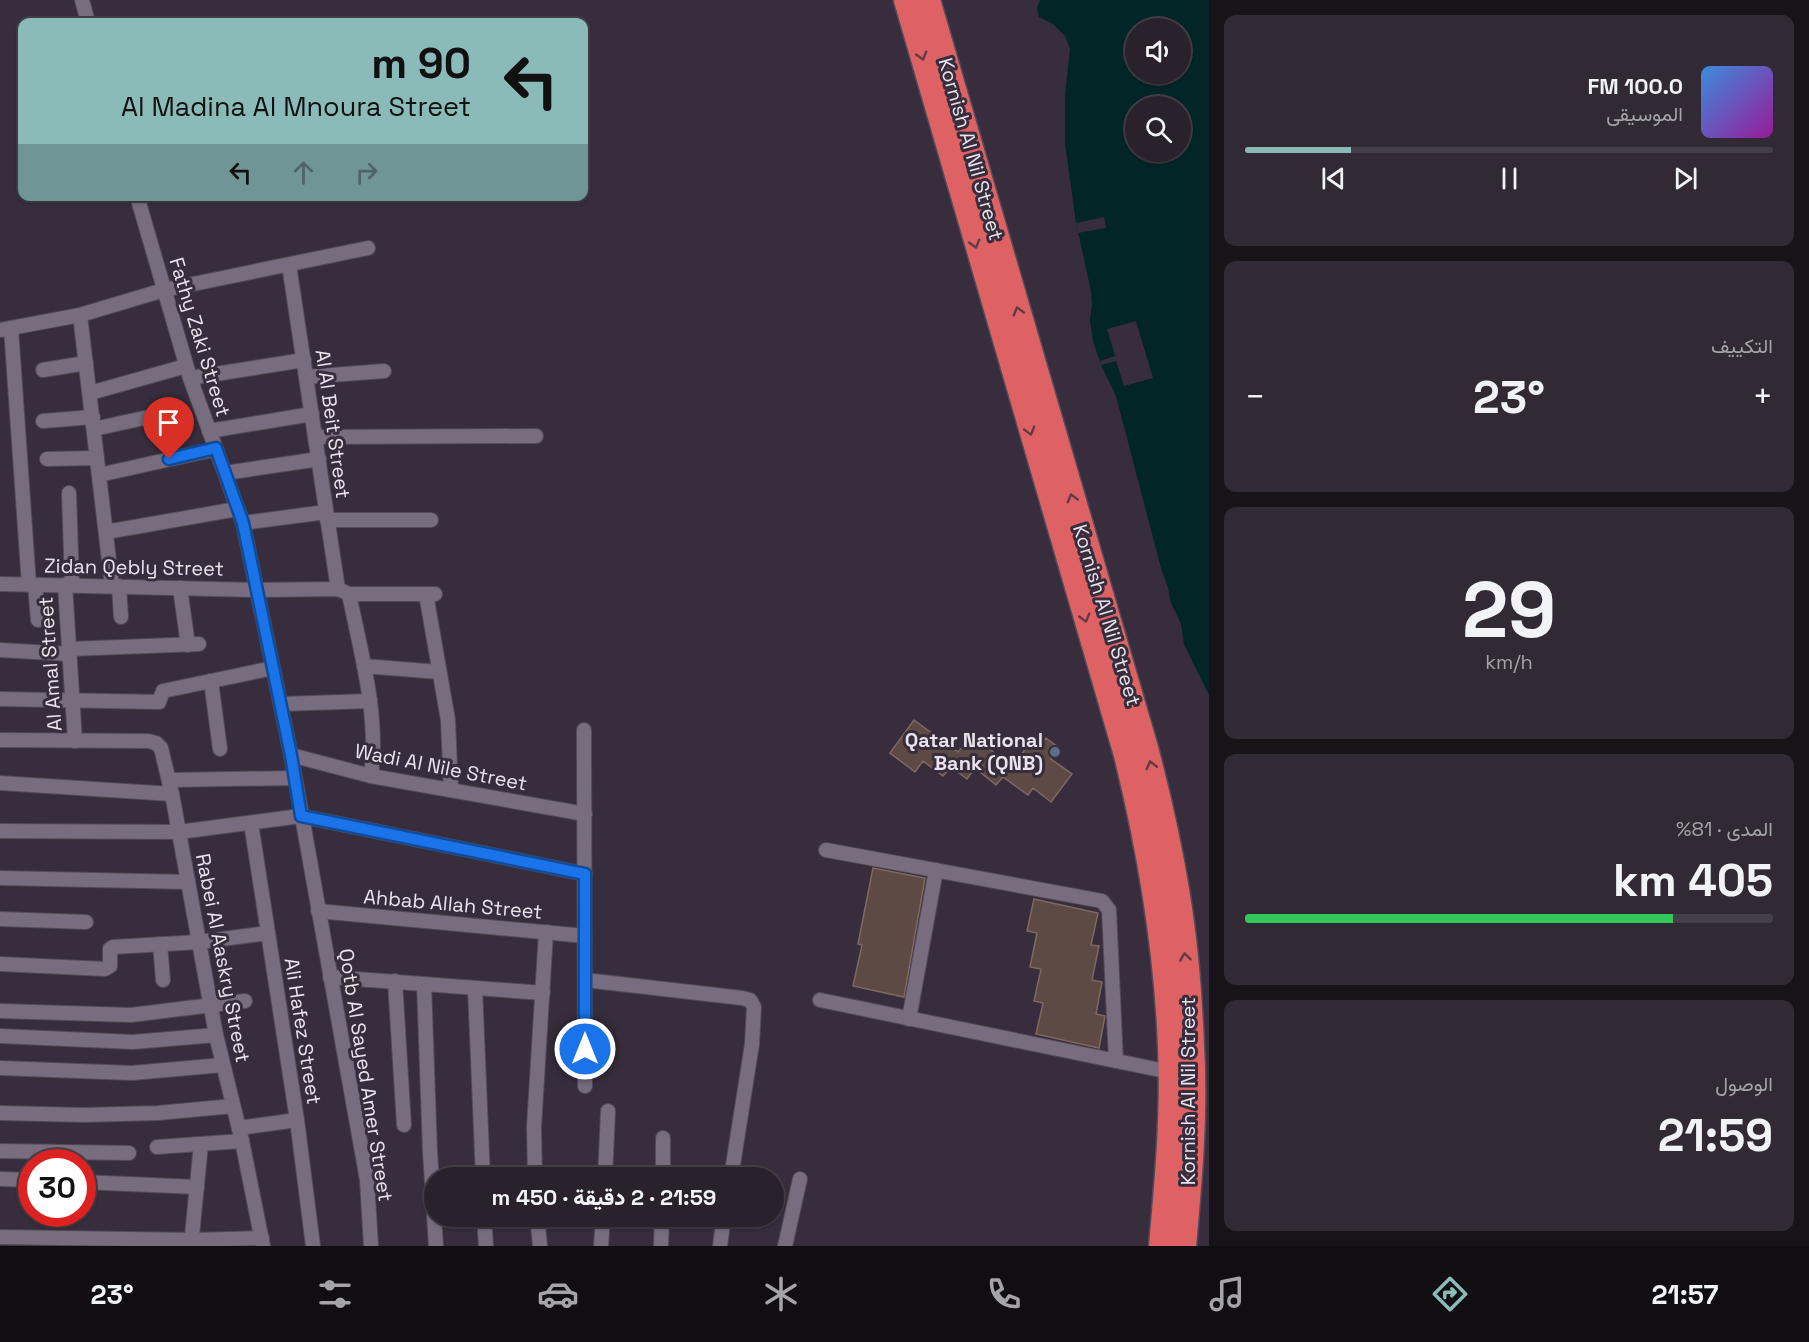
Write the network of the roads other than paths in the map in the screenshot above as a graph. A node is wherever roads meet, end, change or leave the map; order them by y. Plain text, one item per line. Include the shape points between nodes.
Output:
1 (82, 0) edge
2 (906, 0) edge
3 (928, 0) edge
4 (87, 18) edge
5 (138, 201) edge
6 (368, 248) dead end
7 (289, 265) junction
8 (164, 290) junction
9 (80, 315) junction
10 (6, 329) edge
11 (304, 360) junction
12 (86, 363) junction
13 (43, 370) dead end
14 (384, 371) dead end
15 (188, 372) junction
16 (306, 377) junction
17 (90, 393) junction
18 (312, 414) junction
19 (153, 416) dead end
20 (43, 421) dead end
21 (93, 423) junction
22 (209, 431) junction
23 (536, 436) dead end
24 (315, 437) junction
25 (216, 448) junction
26 (97, 458) junction
27 (47, 459) dead end
28 (319, 459) junction
29 (225, 473) junction
30 (99, 475) junction
31 (69, 493) dead end
32 (237, 509) junction
33 (327, 516) junction
34 (431, 520) dead end
35 (243, 523) junction
36 (106, 531) junction
37 (0, 584) edge
38 (32, 585) junction
39 (69, 585) junction
40 (115, 586) junction
41 (180, 588) junction
42 (257, 590) junction
43 (343, 592) junction
44 (121, 616) dead end
45 (38, 620) dead end
46 (0, 650) edge
47 (69, 652) junction
48 (364, 666) junction
49 (273, 668) junction
50 (439, 672) junction
51 (211, 681) junction
52 (0, 699) edge
53 (72, 701) junction
54 (370, 701) junction
55 (280, 704) junction
56 (584, 730) dead end
57 (0, 740) edge
58 (75, 741) junction
59 (220, 749) dead end
60 (291, 755) junction
61 (371, 776) junction
62 (295, 778) junction
63 (0, 783) edge
64 (170, 787) junction
65 (451, 789) junction
66 (585, 814) junction
67 (301, 816) junction
68 (251, 823) junction
69 (0, 831) edge
70 (179, 832) junction
71 (826, 850) dead end
72 (936, 870) junction
73 (585, 874) junction
74 (0, 878) edge
75 (188, 882) junction
76 (318, 911) junction
77 (0, 919) edge
78 (86, 922) dead end
79 (546, 932) junction
80 (268, 933) junction
81 (585, 936) junction
82 (200, 942) junction
83 (160, 944) junction
84 (0, 964) edge
85 (330, 977) junction
86 (163, 980) dead end
87 (585, 980) junction
88 (395, 981) junction
89 (424, 984) junction
90 (475, 988) junction
91 (543, 993) junction
92 (820, 1000) dead end
93 (245, 1001) dead end
94 (211, 1005) junction
95 (0, 1011) edge
96 (909, 1019) junction
97 (216, 1035) junction
98 (0, 1036) edge
99 (1116, 1061) junction
100 (223, 1065) junction
101 (0, 1068) edge
102 (1170, 1072) junction
103 (585, 1086) dead end
104 (233, 1106) junction
105 (608, 1111) dead end
106 (0, 1113) edge
107 (297, 1120) junction
108 (404, 1125) dead end
109 (241, 1135) junction
110 (663, 1138) dead end
111 (201, 1144) junction
112 (158, 1147) dead end
113 (0, 1151) edge
114 (129, 1153) dead end
115 (483, 1167) edge
116 (535, 1167) edge
117 (605, 1167) edge
118 (663, 1167) edge
119 (733, 1167) edge
120 (0, 1179) edge
121 (800, 1179) dead end
122 (18, 1180) edge
123 (96, 1183) edge
124 (198, 1187) junction
125 (485, 1227) edge
126 (538, 1227) edge
127 (603, 1227) edge
128 (662, 1227) edge
129 (723, 1227) edge
130 (0, 1236) edge
131 (263, 1242) edge
132 (192, 1243) edge
133 (313, 1246) edge
134 (371, 1246) edge
135 (436, 1246) edge
136 (486, 1246) edge
137 (540, 1246) edge
138 (602, 1246) edge
139 (661, 1246) edge
140 (720, 1246) edge
141 (785, 1246) edge
142 (1161, 1246) edge
143 (1184, 1246) edge

1 - 4 street
2 -> 102 highway, Kornish Al Nil Street via 1144,827 1166,975
143 -> 3 highway, Kornish Al Nil Street via 1192,1124 1192,1048 1179,897 1165,822
5 - 8 street, Fathy Zaki Street
6 - 7 street
7 - 8 street
7 - 11 street, Al Al Beit Street
8 - 9 street
8 - 15 street, Fathy Zaki Street
9 - 10 street
9 - 12 street
10 - 38 street
11 - 15 street
11 - 16 street, Al Al Beit Street
12 - 13 street
12 - 17 street
14 - 16 street
15 - 17 street
15 - 22 street, Fathy Zaki Street
16 - 18 street, Al Al Beit Street
17 - 21 street
18 - 22 street
18 - 24 street, Al Al Beit Street
19 - 21 street
20 - 21 street
21 - 26 street
22 - 25 street, Fathy Zaki Street
23 - 24 street
24 - 28 street, Al Al Beit Street
25 - 29 street, Fathy Zaki Street
25 - 30 street
26 - 27 street
26 - 30 street
28 - 29 street
28 - 33 street, Al Al Beit Street
29 - 32 street, Fathy Zaki Street
30 - 36 street
31 - 39 street, Al Amal Street
32 - 35 street, Fathy Zaki Street
32 - 36 street
33 - 34 street
33 - 35 street
33 - 43 street, Al Al Beit Street
35 - 42 street, Fathy Zaki Street
36 - 40 street
37 - 38 street, Zidan Qebly Street
38 - 39 street, Zidan Qebly Street
38 - 45 street
39 - 40 street, Zidan Qebly Street
39 - 47 street, Al Amal Street
40 - 41 street, Zidan Qebly Street
40 - 44 street
41 - 42 street, Zidan Qebly Street
41 - 47 street via 193,645
42 - 43 street, Zidan Qebly Street
42 - 49 street, Fathy Zaki Street
43 - 48 street, Al Al Beit Street
43 - 50 street, Zidan Qebly Street via 430,594
46 - 47 street
47 - 53 street, Al Amal Street
48 - 50 street
48 - 54 street, Al Al Beit Street
49 - 51 street
49 - 55 street, Fathy Zaki Street
50 - 65 street via 448,720
51 - 53 street via 162,691 159,702
51 - 59 street
52 - 53 street
53 - 58 street, Al Amal Street
54 - 55 street
54 - 61 street, Al Al Beit Street via 374,755
55 - 60 street, Fathy Zaki Street
56 - 66 street
57 - 58 street
58 - 64 street, Rabei Al Aaskry Street via 156,743 164,755
60 - 61 street, Wadi Al Nile Street
60 - 62 street, Fathy Zaki Street
61 - 65 street, Wadi Al Nile Street
62 - 64 street
62 - 67 street, Fathy Zaki Street
63 - 64 street
64 - 70 street, Rabei Al Aaskry Street
65 - 66 street, Wadi Al Nile Street
66 - 73 street
67 - 68 street
67 - 73 street
67 - 76 street, Fathy Zaki Street
68 - 70 street
68 - 80 street, Ali Hafez Street
69 - 70 street
70 - 75 street, Rabei Al Aaskry Street
71 - 72 street
72 - 96 street
72 - 99 street via 1107,904
73 - 81 street
74 - 75 street
75 - 82 street, Rabei Al Aaskry Street
76 - 79 street, Ahbab Allah Street
76 - 85 street, Qotb Al Sayed Amer Street
77 - 78 street
79 - 81 street, Ahbab Allah Street
79 - 91 street
80 - 82 street
80 - 107 street, Ali Hafez Street
81 - 87 street
82 - 83 street
82 - 94 street, Rabei Al Aaskry Street
83 - 84 street via 111,947 110,966 105,969
83 - 86 street
85 - 88 street
85 - 134 street, Qotb Al Sayed Amer Street via 367,1180
87 - 103 street
87 - 119 street via 750,1000 754,1006 752,1044
88 - 89 street
88 - 108 street
89 - 90 street
89 - 135 street
90 - 91 street
90 - 115 street
91 - 116 street
92 - 96 street
93 - 94 street
94 - 95 street via 131,1015
94 - 97 street, Rabei Al Aaskry Street
96 - 99 street
97 - 98 street via 133,1042
97 - 100 street, Rabei Al Aaskry Street
99 - 102 street
100 - 101 street via 132,1073
100 - 104 street, Rabei Al Aaskry Street
102 - 142 highway, Kornish Al Nil Street
104 - 106 street via 158,1113
104 - 109 street, Rabei Al Aaskry Street
105 - 117 street
107 - 109 street
107 - 133 street, Ali Hafez Street
109 - 111 street
109 - 131 street, Rabei Al Aaskry Street
110 - 118 street
111 - 112 street
111 - 124 street
113 - 114 street
120 - 122 street
121 - 141 street
123 - 124 street
124 - 132 street
125 - 136 street
126 - 137 street
127 - 138 street
128 - 139 street
129 - 140 street
130 - 132 street
131 - 132 street

